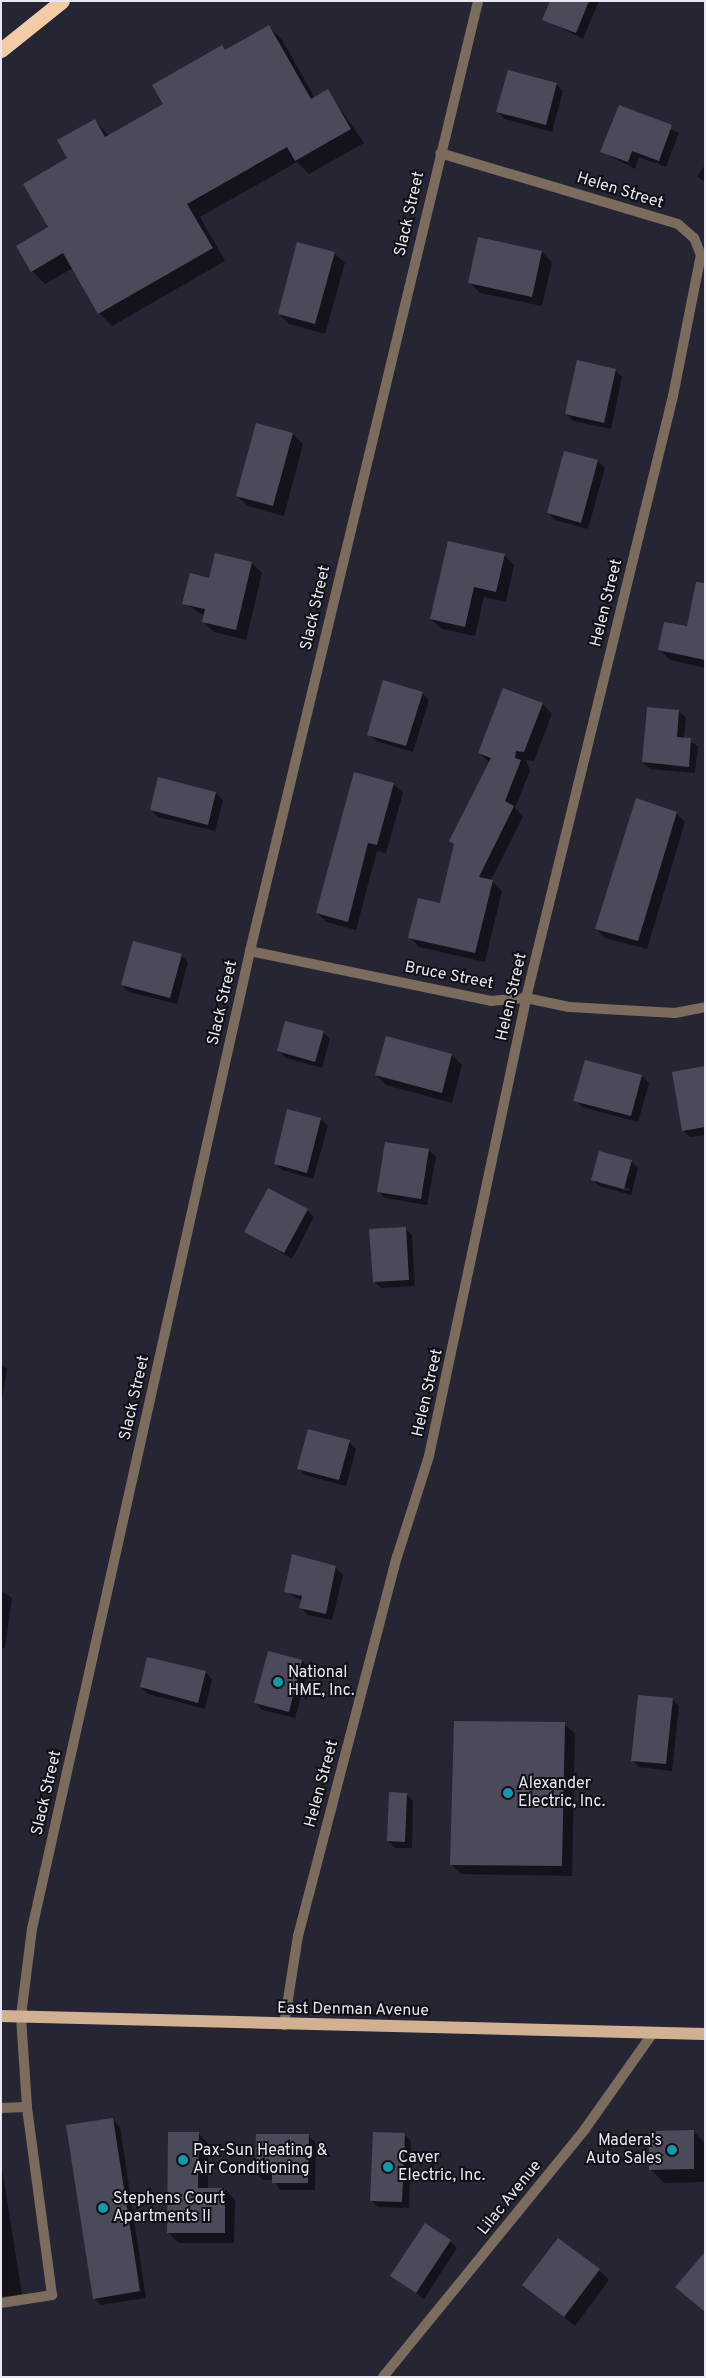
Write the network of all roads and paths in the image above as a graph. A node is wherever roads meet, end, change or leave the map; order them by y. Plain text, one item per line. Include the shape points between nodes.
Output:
1 (62, 1) edge
2 (478, 1) edge
3 (1, 50) edge
4 (440, 153) junction
5 (250, 950) junction
6 (526, 998) junction
7 (705, 1007) edge
8 (1, 2016) edge
9 (21, 2016) junction
10 (284, 2025) junction
11 (653, 2033) junction
12 (705, 2034) edge
13 (27, 2107) junction
14 (1, 2108) edge
15 (1, 2303) edge
16 (383, 2377) edge

1 - 3 highway
2 - 4 street, Slack Street
4 - 5 street, Slack Street
4 - 6 street, Helen Street via 678,224 694,238 701,255 671,405
5 - 6 street, Bruce Street via 491,1001
5 - 9 street, Slack Street via 32,1929
6 - 7 street, Bruce Street via 569,1007 675,1013
6 - 10 street, Helen Street via 429,1456 397,1557 300,1927
8 - 9 main road, East Denman Avenue
9 - 10 main road, East Denman Avenue
9 - 13 street, Slack Street
10 - 11 main road, East Denman Avenue
11 - 12 main road, East Denman Avenue
11 - 16 street, Lilac Avenue via 585,2129
13 - 14 street
13 - 15 street, Slack Street via 52,2295

